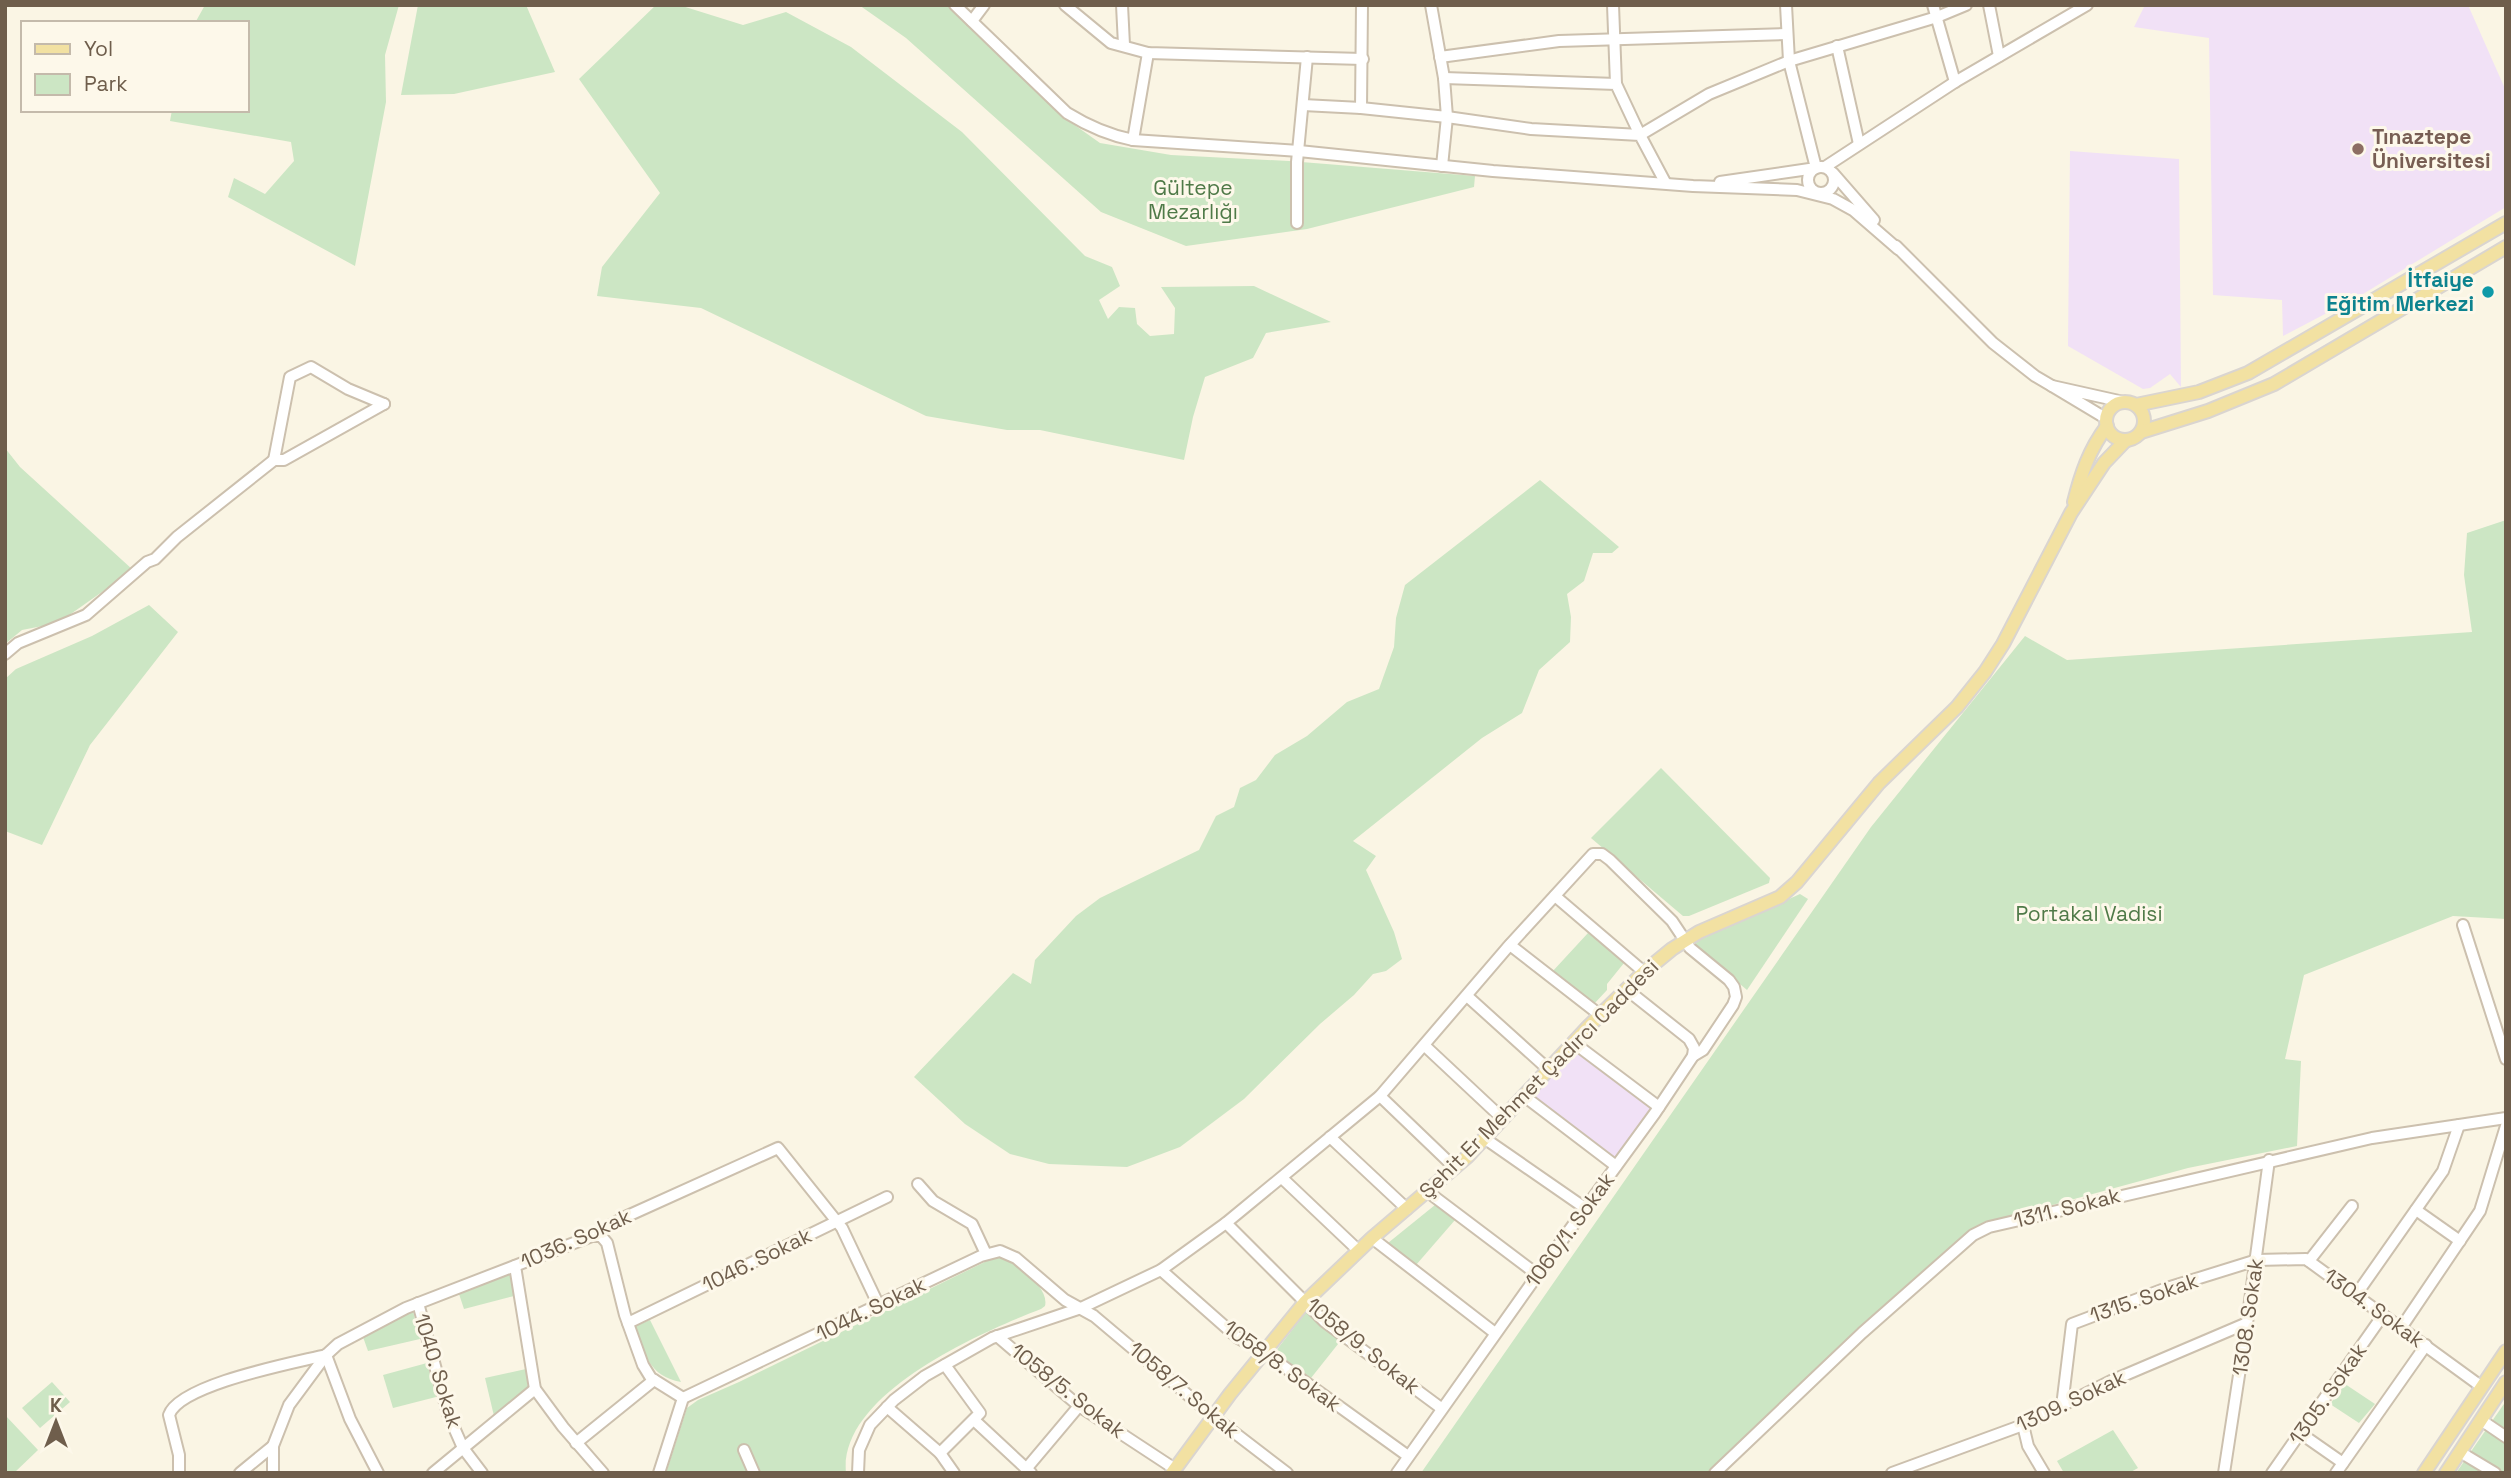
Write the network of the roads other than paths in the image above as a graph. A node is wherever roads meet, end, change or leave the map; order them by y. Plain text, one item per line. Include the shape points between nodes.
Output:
1 (955, 5) edge
2 (984, 5) edge
3 (1065, 5) edge
4 (1122, 5) edge
5 (1362, 5) edge
6 (1431, 5) edge
7 (1613, 5) edge
8 (1786, 5) edge
9 (1933, 5) edge
10 (1966, 5) edge
11 (1989, 5) edge
12 (2087, 5) edge
13 (1937, 17) junction
14 (972, 21) junction
15 (1787, 34) junction
16 (1615, 41) junction
17 (1124, 45) junction
18 (1837, 46) junction
19 (1148, 53) junction
20 (1998, 56) junction
21 (1307, 57) junction
22 (1440, 57) junction
23 (1363, 59) junction
24 (1788, 61) junction
25 (1444, 78) junction
26 (1955, 82) junction
27 (1616, 84) junction
28 (1303, 104) junction
29 (1361, 108) junction
30 (1447, 117) junction
31 (1640, 135) junction
32 (1133, 140) junction
33 (1859, 144) junction
34 (1299, 151) junction
35 (1442, 166) junction
36 (1825, 170) junction
37 (1665, 182) junction
38 (1693, 186) junction
39 (1818, 193) junction
40 (1297, 223) dead end
41 (2506, 223) edge
42 (2506, 247) edge
43 (1899, 249) junction
44 (2052, 386) junction
45 (2132, 404) junction
46 (2107, 423) junction
47 (2141, 432) junction
48 (2126, 440) junction
49 (274, 460) junction
50 (2071, 513) junction
51 (5, 654) edge
52 (1555, 896) junction
53 (2463, 925) dead end
54 (1686, 940) junction
55 (1510, 945) junction
56 (1644, 972) junction
57 (1626, 989) junction
58 (1467, 996) junction
59 (1600, 1015) junction
60 (1574, 1042) junction
61 (1424, 1046) junction
62 (1693, 1056) junction
63 (2506, 1059) edge
64 (1549, 1070) junction
65 (1380, 1096) junction
66 (1524, 1096) junction
67 (1660, 1107) junction
68 (2506, 1118) edge
69 (1503, 1119) junction
70 (2459, 1125) junction
71 (2506, 1126) edge
72 (1330, 1137) junction
73 (1484, 1138) junction
74 (2269, 1160) junction
75 (1616, 1166) junction
76 (1455, 1168) junction
77 (1282, 1178) junction
78 (918, 1184) dead end
79 (1428, 1192) junction
80 (887, 1197) dead end
81 (2352, 1206) dead end
82 (1585, 1208) junction
83 (1407, 1209) junction
84 (2416, 1210) junction
85 (837, 1221) junction
86 (1226, 1223) junction
87 (592, 1236) junction
88 (1372, 1238) junction
89 (2460, 1241) junction
90 (1359, 1251) junction
91 (986, 1254) junction
92 (2256, 1260) junction
93 (2309, 1261) junction
94 (515, 1266) junction
95 (1160, 1270) junction
96 (1538, 1275) junction
97 (2356, 1295) junction
98 (1305, 1302) junction
99 (418, 1303) junction
100 (880, 1306) junction
101 (1080, 1308) junction
102 (2383, 1315) junction
103 (628, 1323) junction
104 (2248, 1324) junction
105 (2401, 1328) junction
106 (1495, 1333) junction
107 (997, 1336) junction
108 (2426, 1345) junction
109 (2506, 1351) edge
110 (1265, 1353) junction
111 (326, 1355) junction
112 (945, 1365) junction
113 (654, 1380) junction
114 (2506, 1382) edge
115 (2482, 1387) junction
116 (535, 1388) junction
117 (683, 1398) junction
118 (1079, 1406) junction
119 (2062, 1406) junction
120 (887, 1407) junction
121 (1441, 1408) junction
122 (1214, 1417) junction
123 (974, 1420) junction
124 (2481, 1420) junction
125 (2023, 1425) junction
126 (2300, 1433) junction
127 (2506, 1437) edge
128 (576, 1443) junction
129 (273, 1446) junction
130 (463, 1448) junction
131 (744, 1450) dead end
132 (2460, 1452) junction
133 (940, 1453) junction
134 (1408, 1456) junction
135 (2339, 1468) edge
136 (1029, 1471) edge
137 (1173, 1471) edge
138 (1285, 1472) edge
139 (179, 1473) edge
140 (240, 1473) edge
141 (273, 1473) edge
142 (378, 1473) edge
143 (433, 1473) edge
144 (482, 1473) edge
145 (603, 1473) edge
146 (659, 1473) edge
147 (754, 1473) edge
148 (858, 1473) edge
149 (954, 1473) edge
150 (1397, 1473) edge
151 (1715, 1473) edge
152 (1892, 1473) edge
153 (2044, 1473) edge
154 (2224, 1473) edge
155 (2272, 1473) edge
156 (2424, 1473) edge
157 (2446, 1473) edge
158 (2495, 1473) edge

1 - 14 street
2 - 14 street
3 - 17 street via 1111,43
4 - 17 street
5 - 23 street
6 - 22 street
7 - 16 street
8 - 15 street
9 - 13 street
10 - 13 street
11 - 20 street
12 - 20 street
13 - 18 street
13 - 26 street
14 - 32 street via 1068,113 1099,130
15 - 16 street
15 - 24 street
16 - 22 street via 1559,41
16 - 27 street
17 - 19 street
18 - 24 street
18 - 33 street
19 - 21 street
19 - 32 street
20 - 26 street
21 - 23 street
21 - 28 street
22 - 25 street
23 - 29 street
24 - 31 street via 1709,94
24 - 36 street
25 - 27 street
25 - 30 street
26 - 33 street
27 - 31 street
28 - 29 street
28 - 34 street
29 - 30 street
30 - 31 street via 1531,129
30 - 35 street
31 - 37 street
32 - 34 street
33 - 36 street
34 - 35 street
34 - 40 street
35 - 37 street
36 - 38 street
36 - 39 street via 1835,182 1831,190
36 - 39 street via 1810,173 1811,189
36 - 43 street
37 - 38 street
38 - 39 street
39 - 43 street via 1853,210
41 - 45 main road via 2248,373 2199,392
42 - 47 main road via 2274,384
43 - 44 street via 1993,343
44 - 45 street
44 - 46 street
45 - 46 main road via 2116,405
45 - 47 main road via 2143,415
46 - 48 main road via 2114,436
46 - 50 main road, Şehit Er Mehmet Çadırcı Caddesi via 2083,467
47 - 48 main road
48 - 50 main road, Şehit Er Mehmet Çadırcı Caddesi via 2104,463
49 - 49 street via 290,377 311,367 384,404 285,460
49 - 51 street via 86,615 18,643
50 - 54 main road, Şehit Er Mehmet Çadırcı Caddesi via 2003,644 1964,699 1879,783 1780,897
52 - 54 street via 1598,852 1672,921
52 - 55 street
52 - 56 street
53 - 63 street
54 - 56 main road, Şehit Er Mehmet Çadırcı Caddesi
54 - 62 street, 1060/1. Sokak via 1734,987 1736,996 1703,1050
55 - 58 street
55 - 59 street
56 - 57 main road, Şehit Er Mehmet Çadırcı Caddesi
57 - 59 main road, Şehit Er Mehmet Çadırcı Caddesi
57 - 62 street via 1689,1039
58 - 61 street
58 - 64 street
59 - 60 main road, Şehit Er Mehmet Çadırcı Caddesi
60 - 64 main road, Şehit Er Mehmet Çadırcı Caddesi
60 - 67 street
61 - 65 street
61 - 69 street
62 - 67 street, 1060/1. Sokak
64 - 66 main road, Şehit Er Mehmet Çadırcı Caddesi
65 - 72 street
65 - 76 street
66 - 69 main road, Şehit Er Mehmet Çadırcı Caddesi
66 - 75 street
67 - 75 street, 1060/1. Sokak
68 - 70 street, 1311. Sokak
69 - 73 main road, Şehit Er Mehmet Çadırcı Caddesi
70 - 74 street, 1311. Sokak
70 - 84 street via 2443,1171
71 - 89 street via 2480,1211
72 - 77 street
72 - 83 street
73 - 76 main road, Şehit Er Mehmet Çadırcı Caddesi
73 - 82 street
74 - 92 street, 1308. Sokak
74 - 151 street, 1311. Sokak via 2062,1208 1973,1235
75 - 82 street, 1060/1. Sokak
76 - 79 main road, Şehit Er Mehmet Çadırcı Caddesi
77 - 86 street
77 - 90 street
78 - 91 street via 933,1200 972,1224
79 - 83 main road, Şehit Er Mehmet Çadırcı Caddesi
79 - 96 street
80 - 85 street, 1046. Sokak
81 - 93 street
82 - 96 street, 1060/1. Sokak
83 - 88 main road, Şehit Er Mehmet Çadırcı Caddesi
84 - 89 street
84 - 97 street
85 - 87 street, 1036. Sokak via 778,1148
85 - 100 street, 1036. Sokak
85 - 103 street, 1046. Sokak
86 - 95 street
86 - 98 street, 1058/9. Sokak
87 - 94 street, 1036. Sokak
87 - 103 street via 601,1236 607,1243
88 - 90 main road, Şehit Er Mehmet Çadırcı Caddesi
88 - 106 street
89 - 105 street
90 - 98 main road, Şehit Er Mehmet Çadırcı Caddesi
91 - 100 street, 1044. Sokak
91 - 101 street via 1000,1251 1016,1258
92 - 93 street, 1304. Sokak
92 - 104 street, 1308. Sokak
92 - 119 street, 1315. Sokak via 2072,1324
93 - 97 street, 1304. Sokak
94 - 99 street, 1036. Sokak
94 - 116 street
95 - 101 street
95 - 110 street, 1058/8. Sokak via 1238,1338
96 - 106 street, 1060/1. Sokak
97 - 102 street, 1304. Sokak
98 - 110 main road, Şehit Er Mehmet Çadırcı Caddesi
98 - 121 street, 1058/9. Sokak
99 - 111 street, 1036. Sokak via 357,1333
99 - 130 street, 1040. Sokak via 448,1414
100 - 117 street, 1044. Sokak
101 - 107 street
101 - 122 street, 1058/7. Sokak
102 - 105 street, 1304. Sokak
102 - 126 street, 1305. Sokak
103 - 113 street via 643,1365
104 - 119 street, 1309. Sokak
104 - 154 street, 1308. Sokak
105 - 108 street, 1304. Sokak
106 - 121 street, 1060/1. Sokak
107 - 112 street
107 - 118 street, 1058/5. Sokak
108 - 115 street, 1304. Sokak
108 - 135 street
109 - 115 main road
110 - 122 main road, Şehit Er Mehmet Çadırcı Caddesi
110 - 134 street, 1058/8. Sokak
111 - 129 street, 1036. Sokak via 289,1405
111 - 139 street via 218,1384 175,1403 169,1415
111 - 142 street via 350,1419
112 - 120 street
112 - 123 street via 980,1413
113 - 117 street
113 - 128 street
114 - 124 main road
115 - 156 main road
116 - 128 street
116 - 130 street
117 - 146 street
118 - 136 street
118 - 137 street, 1058/5. Sokak
119 - 125 street, 1309. Sokak
120 - 133 street
120 - 148 street via 864,1437
121 - 134 street, 1060/1. Sokak
122 - 137 main road, Şehit Er Mehmet Çadırcı Caddesi
122 - 138 street, 1058/7. Sokak
123 - 133 street
123 - 136 street
124 - 127 street
124 - 132 main road
125 - 152 street, 1309. Sokak
125 - 153 street via 2028,1446
126 - 135 street
126 - 155 street, 1305. Sokak
128 - 145 street
129 - 140 street
129 - 141 street, 1036. Sokak
130 - 143 street
130 - 144 street, 1040. Sokak
131 - 147 street
132 - 157 main road
132 - 158 street
133 - 149 street
134 - 150 street, 1060/1. Sokak

